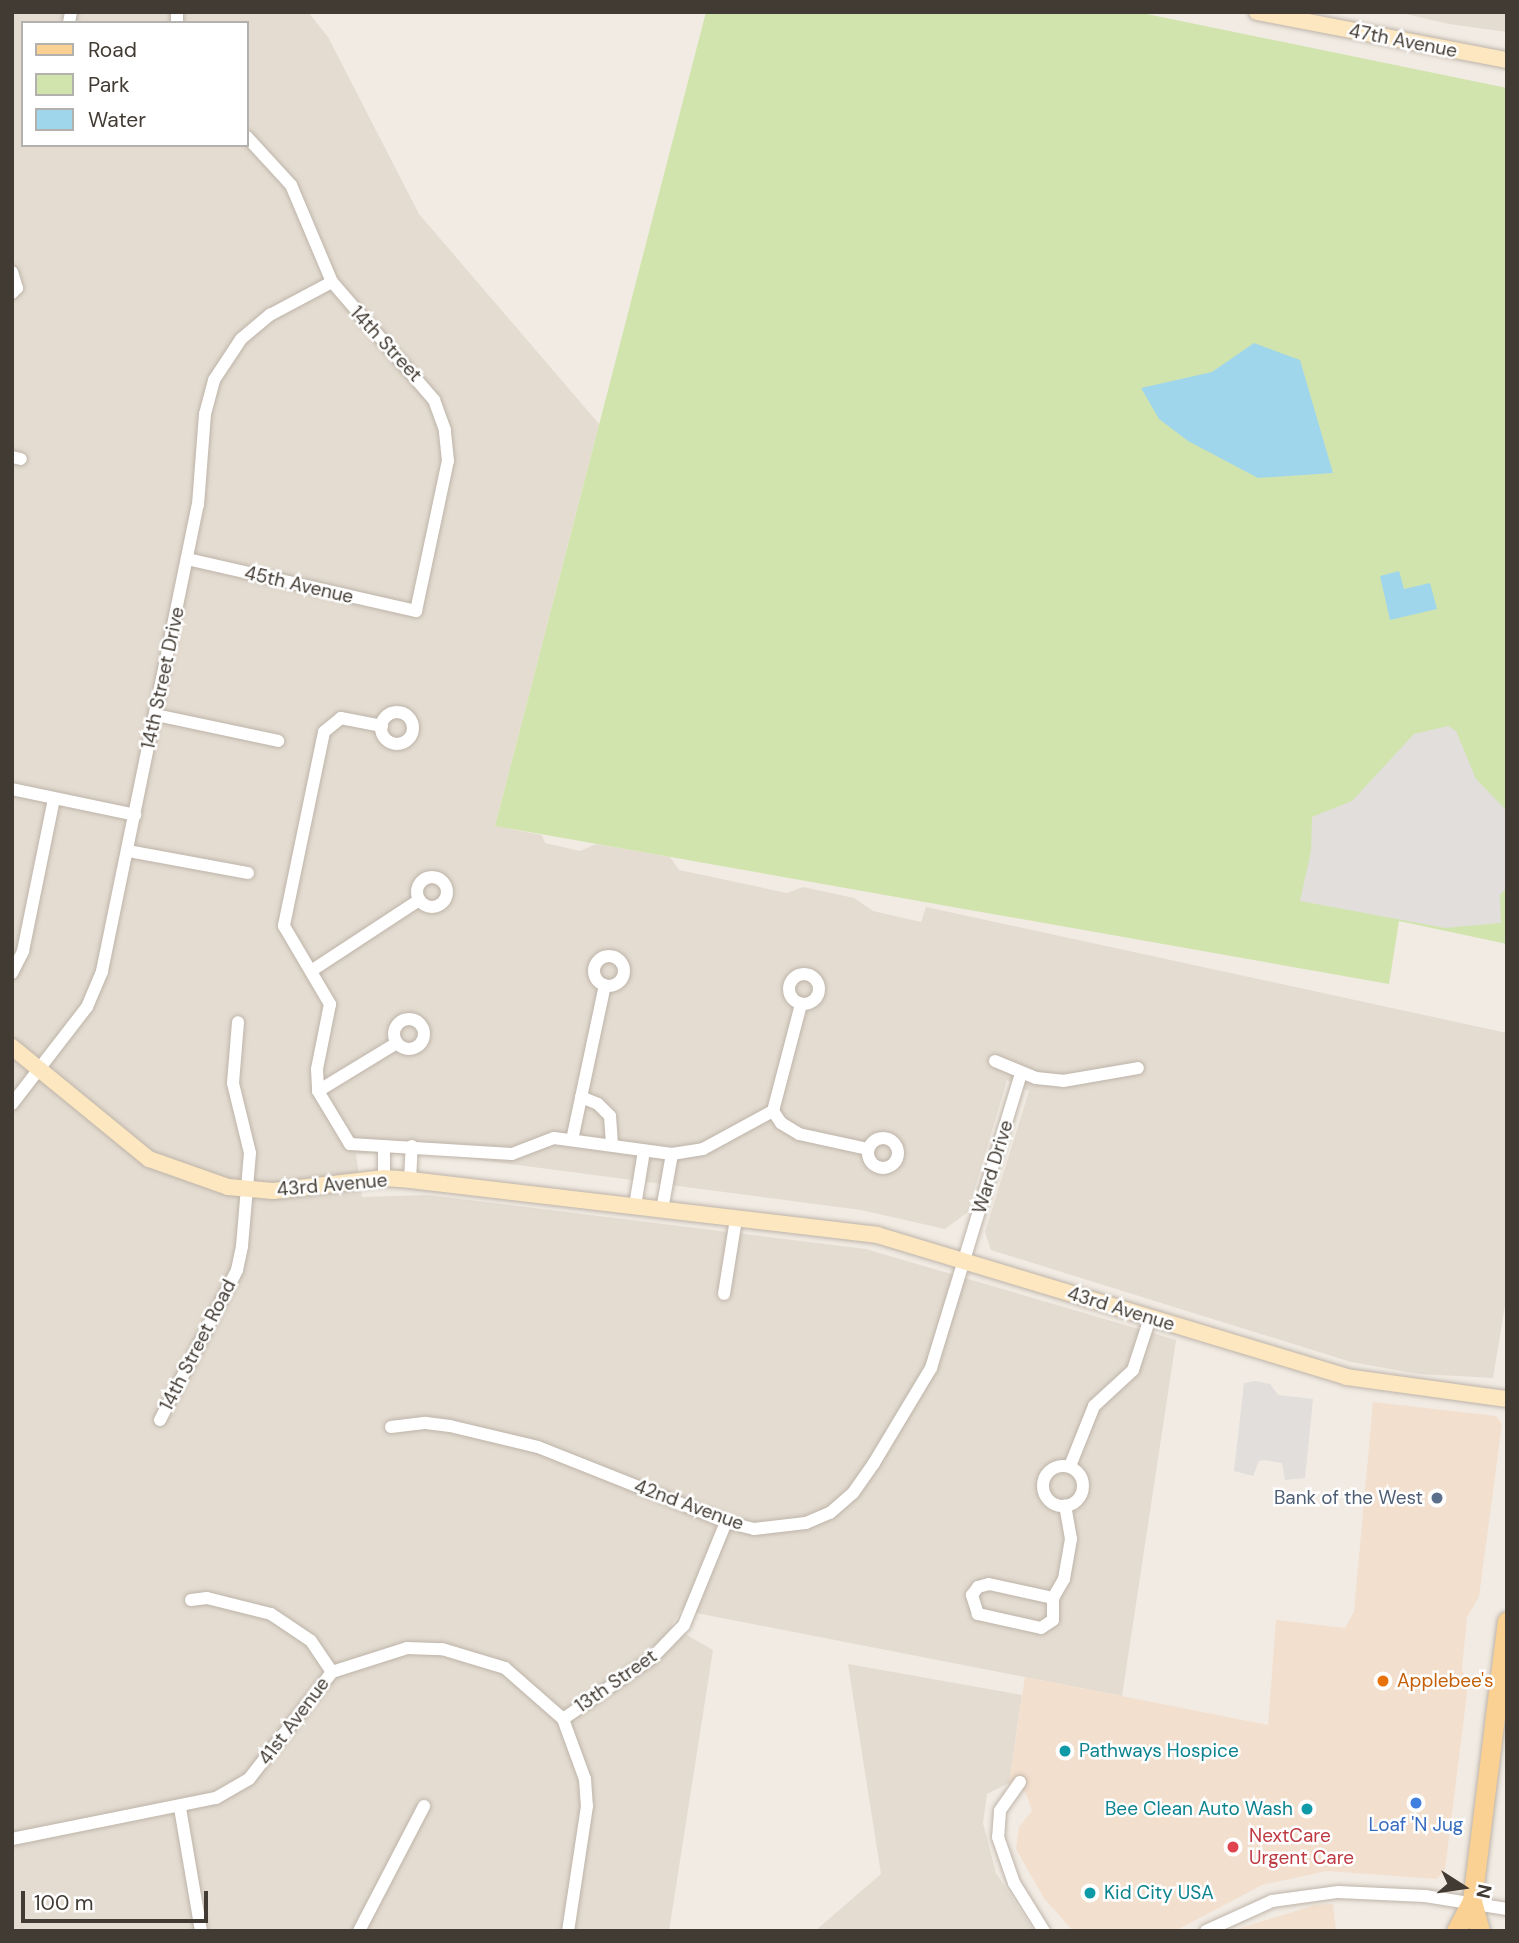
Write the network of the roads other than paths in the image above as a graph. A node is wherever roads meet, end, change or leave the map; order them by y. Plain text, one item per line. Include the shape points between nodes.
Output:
1 (1257, 12) edge
2 (1507, 60) edge
3 (248, 138) edge
4 (12, 272) edge
5 (332, 282) junction
6 (12, 293) edge
7 (187, 559) junction
8 (411, 610) joint
9 (156, 715) junction
10 (382, 726) dead end
11 (278, 741) dead end
12 (12, 789) edge
13 (54, 799) junction
14 (135, 815) junction
15 (128, 851) junction
16 (248, 873) dead end
17 (419, 900) dead end
18 (311, 971) junction
19 (12, 973) edge
20 (605, 985) dead end
21 (801, 1004) dead end
22 (238, 1022) dead end
23 (397, 1042) dead end
24 (12, 1047) edge
25 (995, 1061) dead end
26 (1138, 1068) dead end
27 (40, 1071) junction
28 (1021, 1073) junction
29 (318, 1091) junction
30 (581, 1097) junction
31 (12, 1104) edge
32 (774, 1111) junction
33 (572, 1140) junction
34 (612, 1144) junction
35 (384, 1146) junction
36 (412, 1146) junction
37 (868, 1149) dead end
38 (644, 1151) junction
39 (672, 1154) junction
40 (384, 1178) junction
41 (410, 1180) junction
42 (249, 1189) junction
43 (635, 1206) junction
44 (662, 1210) junction
45 (736, 1219) junction
46 (964, 1261) junction
47 (724, 1294) dead end
48 (1150, 1318) junction
49 (1507, 1398) edge
50 (160, 1420) dead end
51 (391, 1427) dead end
52 (1070, 1466) junction
53 (1065, 1506) junction
54 (726, 1522) junction
55 (1053, 1598) junction
56 (191, 1600) dead end
57 (1507, 1622) edge
58 (332, 1672) junction
59 (563, 1719) junction
60 (1020, 1782) dead end
61 (424, 1806) dead end
62 (180, 1808) junction
63 (12, 1839) edge
64 (1472, 1901) junction
65 (1507, 1909) edge
66 (201, 1931) edge
67 (359, 1931) edge
68 (568, 1931) edge
69 (1044, 1931) edge
70 (1206, 1931) edge
71 (1456, 1931) edge
72 (1480, 1931) edge

1 - 2 street, 47th Avenue
3 - 5 street, 14th Street via 291,185
4 - 6 street via 17,288
5 - 7 street, 14th Street Drive via 270,316 241,339 214,380
5 - 8 street, 14th Street via 365,324 417,374 435,400 445,430 448,461 440,507 422,593 416,611
7 - 8 street, 45th Avenue
7 - 9 street, 14th Street Drive
9 - 11 street
9 - 14 street, 14th Street Drive
10 - 18 street via 341,718 324,732 284,926
12 - 13 street
13 - 14 street
13 - 19 street via 23,951
14 - 15 street, 14th Street Drive
15 - 16 street
15 - 27 street, 14th Street Drive via 102,971 87,1007
17 - 18 street
18 - 29 street via 330,1004 317,1069
20 - 30 street
21 - 32 street
22 - 42 street, 14th Street Road via 232,1073 250,1153
23 - 29 street
24 - 27 street, 43rd Avenue
25 - 28 street
26 - 28 street via 1063,1081
27 - 31 street, 14th Street Drive
27 - 42 street, 43rd Avenue via 149,1159 207,1182
28 - 46 street, Ward Drive
29 - 35 street via 350,1144
30 - 33 street
30 - 34 street via 610,1116
32 - 37 street via 781,1123 799,1134
32 - 39 street via 716,1144
33 - 34 street
33 - 36 street via 554,1138 512,1154
34 - 38 street
35 - 36 street
35 - 40 street
36 - 41 street
38 - 39 street
38 - 43 street
39 - 44 street
40 - 41 street, 43rd Avenue
40 - 42 street, 43rd Avenue
41 - 43 street, 43rd Avenue
42 - 50 street, 14th Street Road via 237,1270
43 - 44 street, 43rd Avenue
44 - 45 street, 43rd Avenue
45 - 46 street, 43rd Avenue via 877,1235
45 - 47 street
46 - 48 street, 43rd Avenue
46 - 54 street, 42nd Avenue via 922,1388 853,1493 830,1513 806,1523 772,1530
48 - 49 street, 43rd Avenue via 1346,1377
48 - 52 street via 1133,1370 1088,1416
51 - 54 street, 42nd Avenue via 450,1426 538,1447
52 - 53 street via 1080,1475 1083,1488 1077,1500
52 - 53 street via 1051,1469 1044,1480 1047,1499
53 - 55 street via 1070,1547 1064,1579
54 - 59 street, 13th Street via 684,1625 652,1658
55 - 55 street via 989,1584 974,1590 972,1601 984,1617 1041,1628 1054,1620
56 - 58 street via 207,1598 271,1614 311,1642
57 - 64 main road
58 - 59 street, 41st Avenue via 407,1648 442,1649 505,1668
58 - 62 street, 41st Avenue via 248,1779 216,1798
59 - 68 street, 13th Street via 585,1779 587,1806
60 - 69 street via 1000,1811 998,1837 1013,1884
61 - 67 street
62 - 63 street, 41st Avenue
62 - 66 street
64 - 65 street
64 - 70 street via 1364,1892 1305,1895 1242,1912
64 - 71 main road
64 - 72 main road

